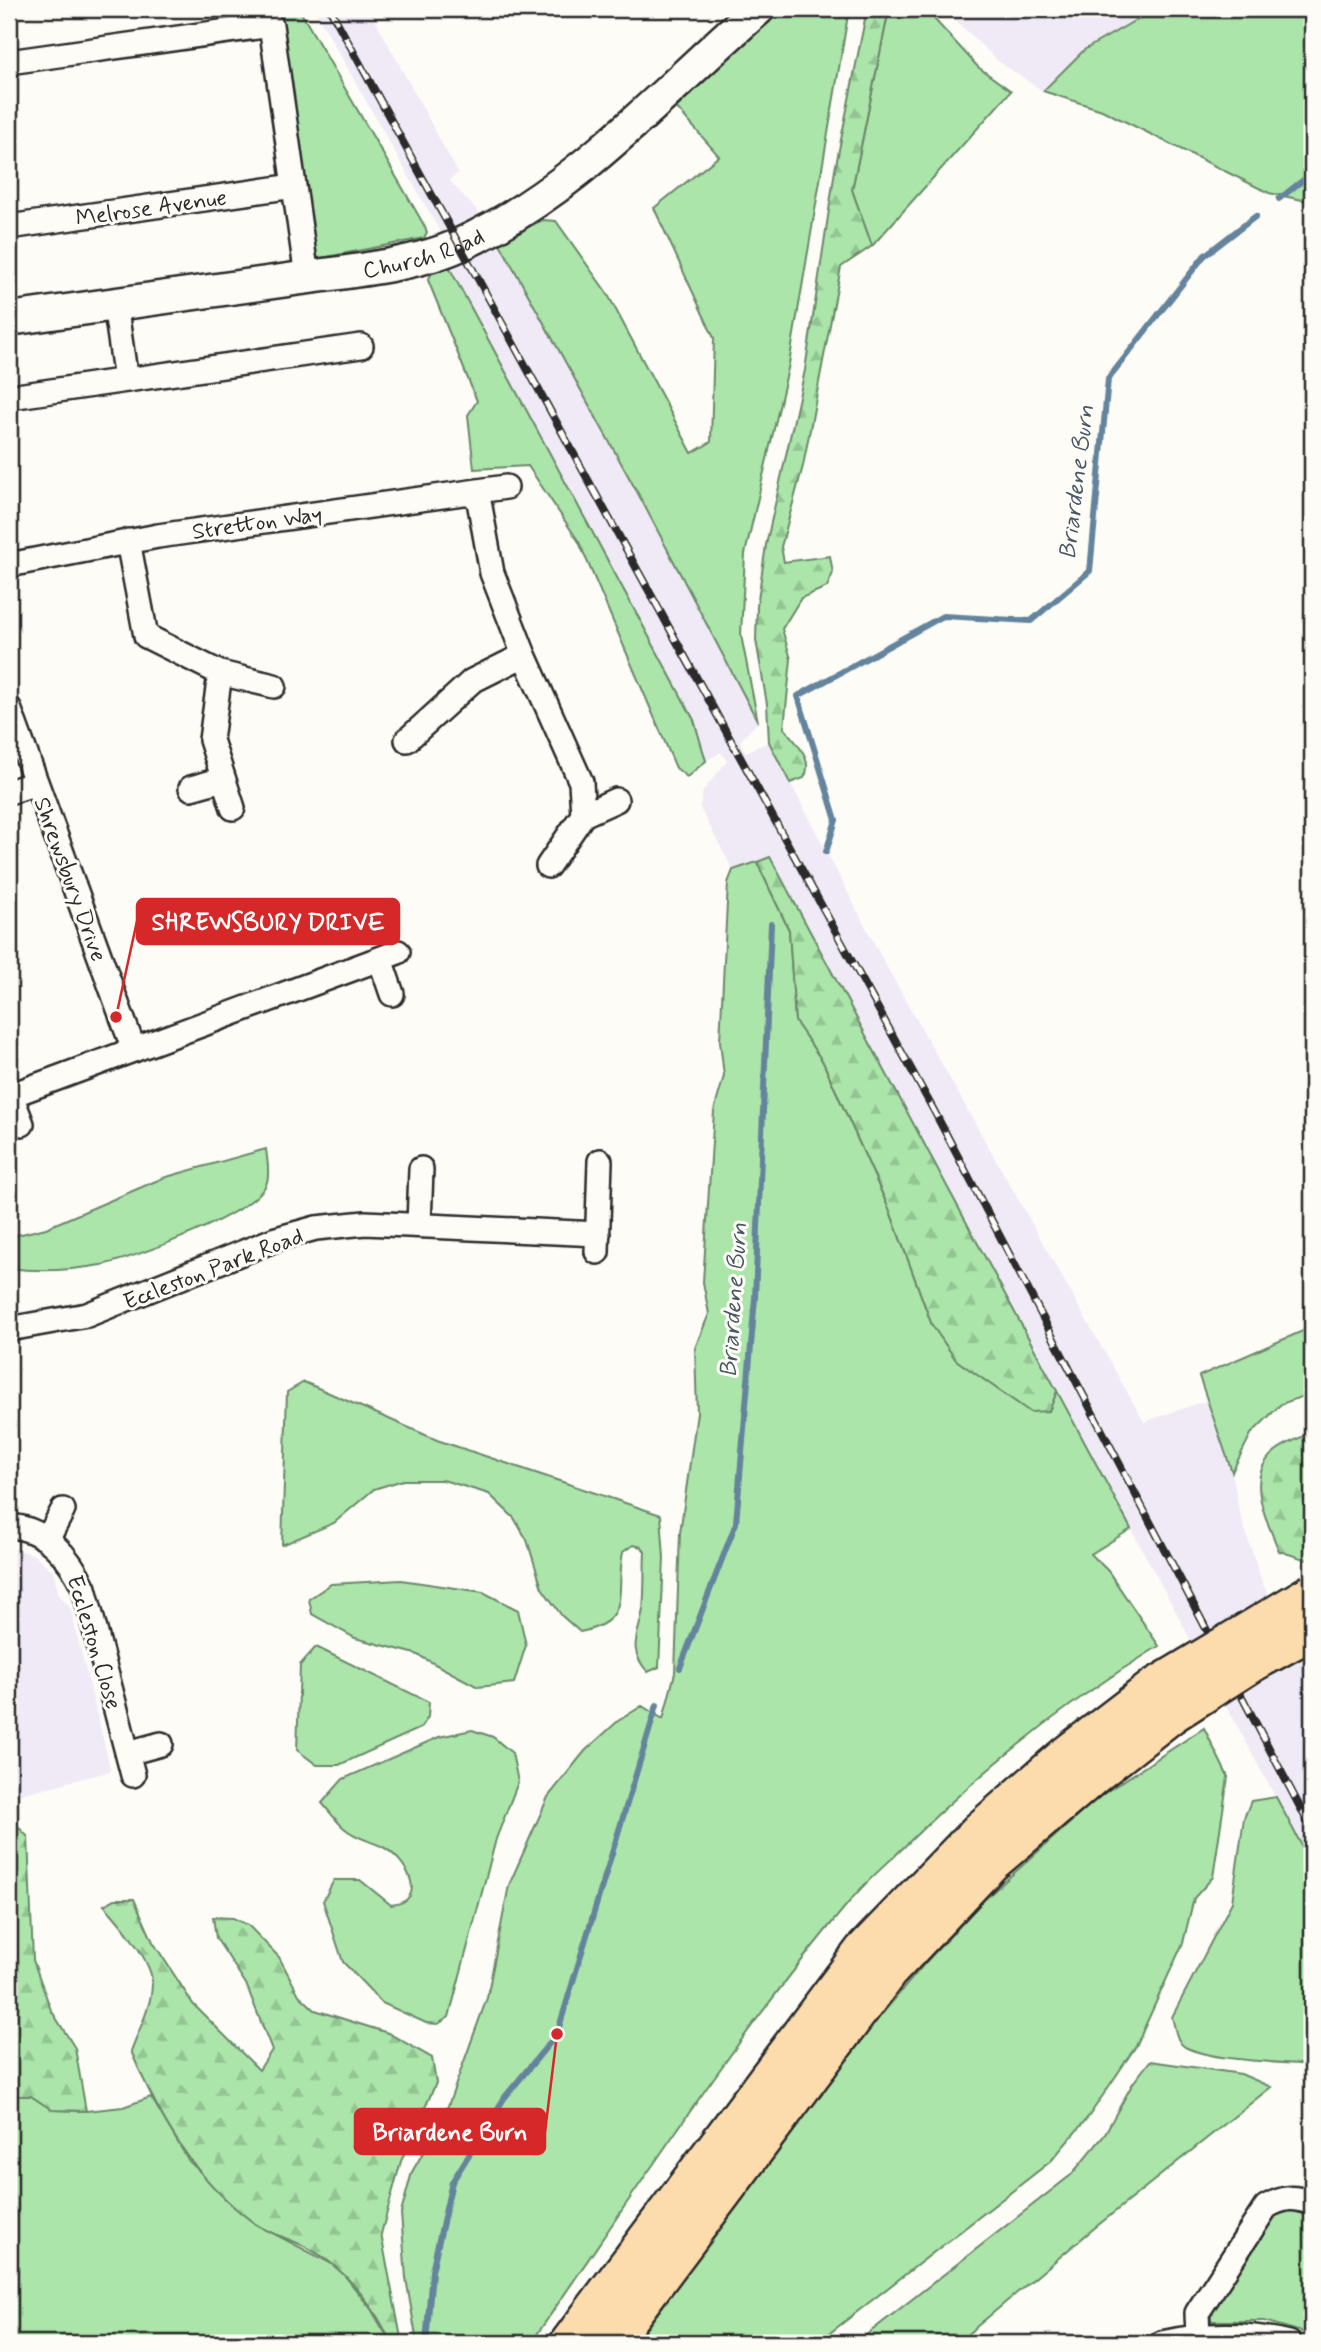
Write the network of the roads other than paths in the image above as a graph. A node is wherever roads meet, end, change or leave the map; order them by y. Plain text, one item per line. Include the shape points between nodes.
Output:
1 (758, 9) edge
2 (9, 62) edge
3 (294, 186) junction
4 (9, 227) edge
5 (307, 277) junction
6 (115, 304) junction
7 (9, 319) edge
8 (361, 346) dead end
9 (126, 380) junction
10 (17, 396) dead end
11 (506, 487) dead end
12 (471, 492) junction
13 (128, 541) junction
14 (9, 565) edge
15 (524, 655) junction
16 (220, 673) junction
17 (274, 686) dead end
18 (9, 708) edge
19 (407, 740) dead end
20 (223, 779) junction
21 (36, 783) junction
22 (191, 788) dead end
23 (9, 792) edge
24 (616, 800) dead end
25 (233, 808) dead end
26 (583, 815) junction
27 (548, 866) dead end
28 (392, 994) dead end
29 (135, 1050) junction
30 (10, 1096) edge
31 (22, 1124) dead end
32 (600, 1161) dead end
33 (421, 1168) dead end
34 (419, 1226) junction
35 (9, 1329) edge
36 (63, 1510) dead end
37 (9, 1526) edge
38 (47, 1540) junction
39 (1312, 1593) edge
40 (1312, 1630) edge
41 (1163, 1700) junction
42 (161, 1744) dead end
43 (1312, 2203) edge
44 (1198, 2336) junction
45 (569, 2343) edge
46 (610, 2343) edge
47 (1163, 2343) edge
48 (1289, 2343) edge

1 - 5 street, Church Road via 566,180 497,226 440,253
2 - 3 street via 271,25
3 - 4 street, Melrose Avenue
3 - 5 street
5 - 6 street, Church Road
6 - 7 street, Church Road
6 - 9 street
8 - 9 street
9 - 10 street
11 - 12 street, Stretton Way
12 - 13 street, Stretton Way
12 - 15 street via 479,501 492,573
13 - 14 street, Stretton Way
13 - 16 street via 146,636
15 - 19 street via 472,681
15 - 26 street via 581,782
16 - 17 street
16 - 20 street via 211,740
18 - 21 street, Shrewsbury Drive
20 - 22 street
20 - 25 street
21 - 23 street
21 - 29 street, Shrewsbury Drive
24 - 26 street
26 - 27 street
28 - 29 street via 389,956
29 - 30 street
30 - 31 street
32 - 34 street, Eccleston Park Road via 598,1243
33 - 34 street
34 - 35 street, Eccleston Park Road via 365,1223 295,1233 122,1304 58,1322
36 - 38 street
37 - 38 street, Eccleston Close
38 - 42 street, Eccleston Close via 69,1559 84,1588 130,1764
39 - 41 main road, bridge
40 - 41 main road, bridge via 1252,1663
41 - 45 main road via 1065,1756 979,1830 863,1951
41 - 46 main road via 1098,1772 990,1864 889,1971
43 - 44 street via 1280,2199 1266,2207 1197,2313
44 - 47 street
44 - 48 street via 1234,2335

